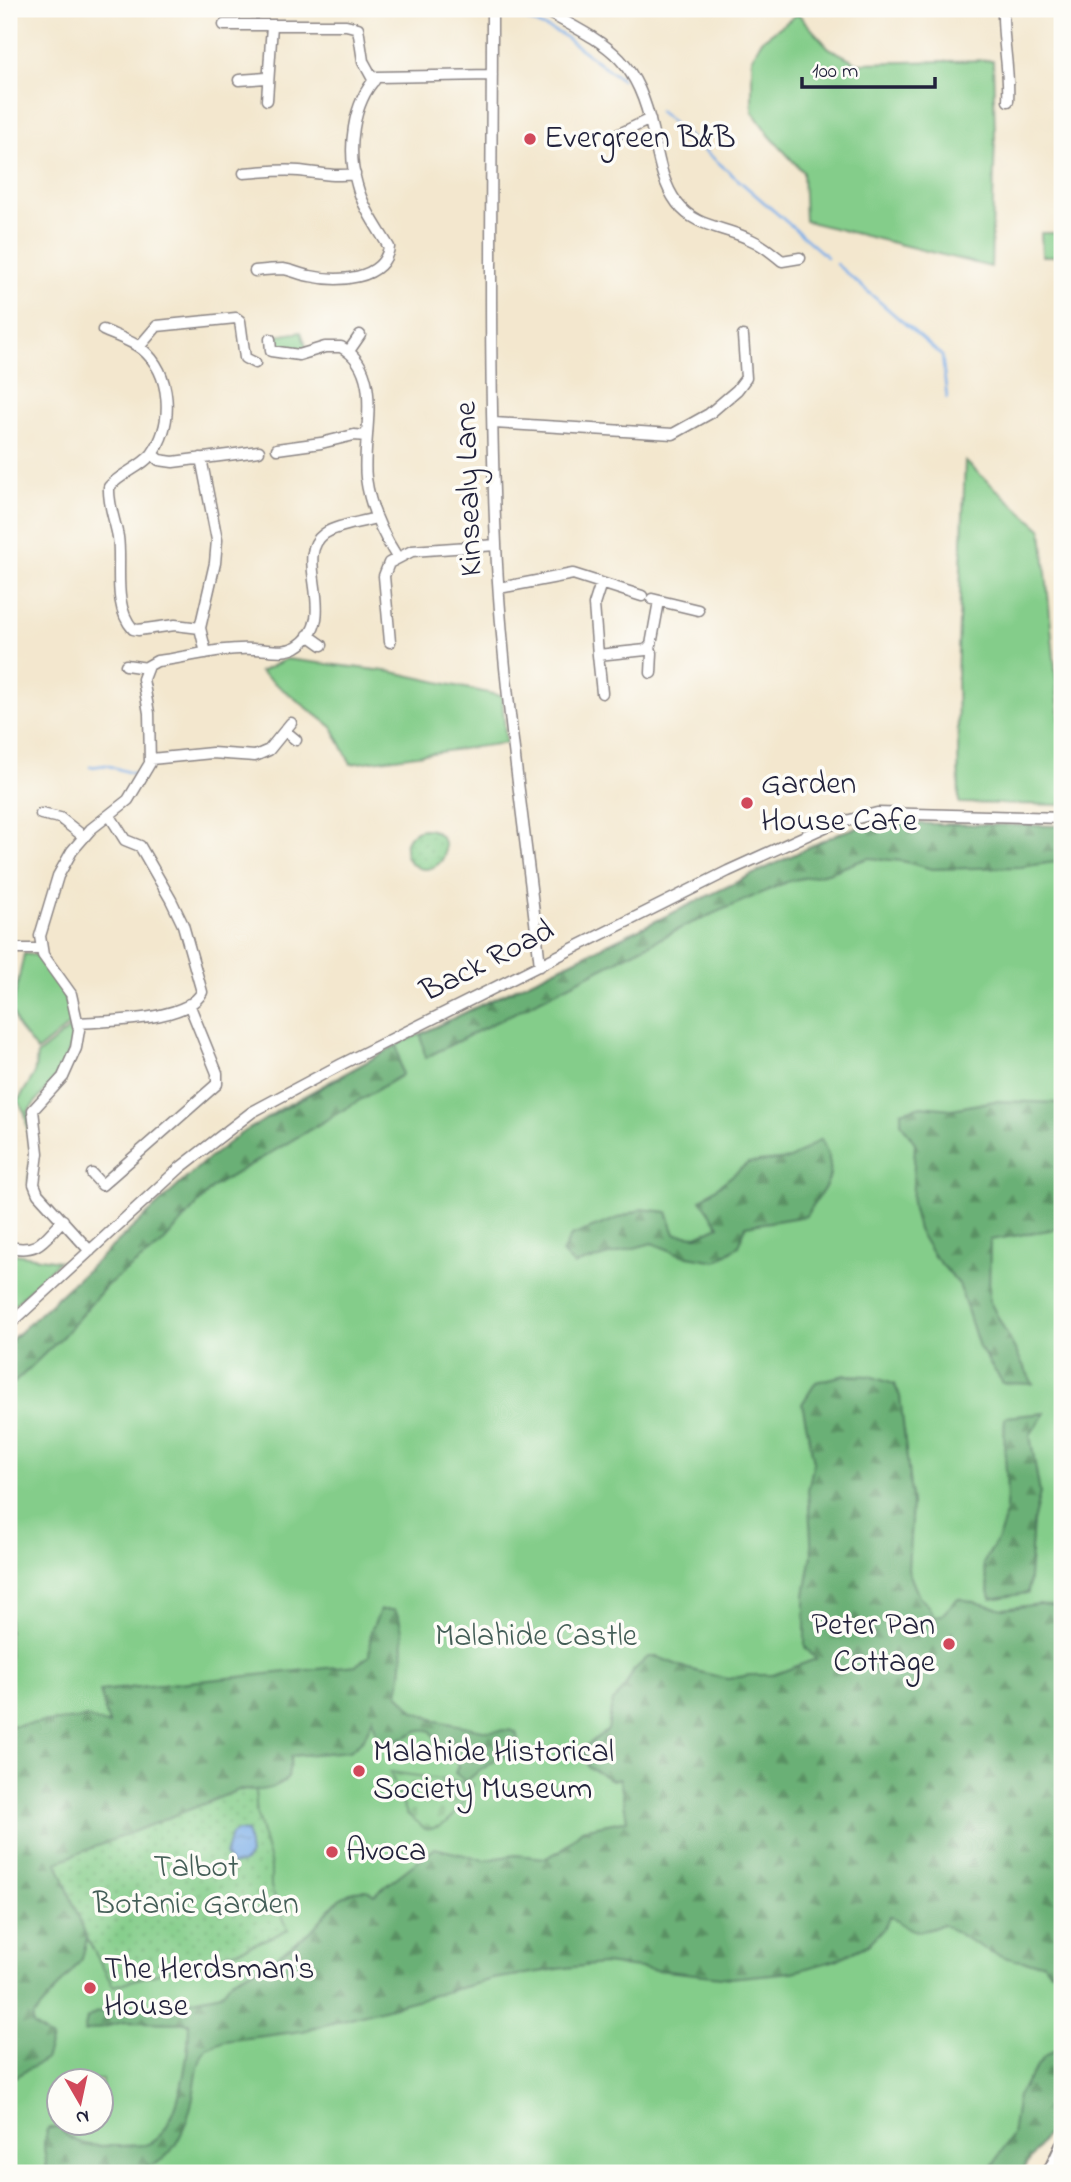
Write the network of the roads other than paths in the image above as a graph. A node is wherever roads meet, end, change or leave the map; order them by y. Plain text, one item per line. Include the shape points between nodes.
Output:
1 (492, 9) edge
2 (542, 9) edge
3 (1003, 9) edge
4 (272, 24) junction
5 (224, 26) dead end
6 (492, 75) junction
7 (266, 78) junction
8 (239, 80) dead end
9 (374, 81) junction
10 (267, 100) dead end
11 (1008, 101) dead end
12 (650, 119) junction
13 (611, 138) dead end
14 (244, 173) dead end
15 (355, 174) junction
16 (800, 258) dead end
17 (255, 271) dead end
18 (103, 330) dead end
19 (360, 335) dead end
20 (743, 336) dead end
21 (270, 339) dead end
22 (139, 347) junction
23 (349, 351) junction
24 (255, 363) dead end
25 (494, 423) junction
26 (366, 436) junction
27 (276, 449) dead end
28 (258, 451) dead end
29 (152, 454) junction
30 (201, 458) junction
31 (375, 518) junction
32 (496, 545) junction
33 (397, 557) junction
34 (601, 583) junction
35 (499, 588) junction
36 (651, 599) junction
37 (698, 610) dead end
38 (200, 628) junction
39 (307, 635) junction
40 (390, 642) dead end
41 (321, 645) dead end
42 (649, 647) junction
43 (206, 653) junction
44 (598, 655) junction
45 (126, 664) dead end
46 (147, 667) junction
47 (651, 673) dead end
48 (602, 693) dead end
49 (296, 740) dead end
50 (151, 759) junction
51 (41, 814) dead end
52 (110, 816) junction
53 (1062, 817) edge
54 (83, 836) junction
55 (9, 949) edge
56 (41, 949) junction
57 (540, 965) junction
58 (189, 1004) junction
59 (79, 1023) junction
60 (92, 1174) dead end
61 (63, 1220) junction
62 (9, 1247) edge
63 (90, 1251) junction
64 (9, 1325) edge
65 (1062, 2146) edge
66 (1049, 2173) edge

1 - 6 street, Kinsealy Lane
2 - 12 street via 589,35 629,66
3 - 11 street
4 - 5 street
4 - 7 street
4 - 9 street via 359,28 363,61
6 - 9 street via 377,77
6 - 25 street, Kinsealy Lane
7 - 8 street
7 - 10 street
9 - 15 street via 359,107
12 - 13 street
12 - 16 street via 660,168 676,202 694,221 746,237 782,261
14 - 15 street
15 - 17 street via 368,213 389,247 387,260 379,268 347,279
18 - 22 street
19 - 23 street
20 - 25 street via 746,377 737,390 709,414 673,434
21 - 23 street via 271,351 299,355 333,347
22 - 24 street via 157,326 236,318 245,358
22 - 29 street via 158,370 167,399 163,430
23 - 26 street via 359,363 367,389
25 - 32 street, Kinsealy Lane
26 - 27 street
26 - 31 street via 366,478
28 - 30 street
29 - 30 street via 165,462
29 - 38 street via 109,487 125,616 138,630
30 - 38 street via 217,540
31 - 33 street
31 - 39 street via 325,533 313,549 310,558 318,593
32 - 33 street via 412,551
32 - 35 street, Kinsealy Lane
33 - 40 street via 385,567 384,576
34 - 35 street via 573,574
34 - 36 street
34 - 44 street via 594,605
35 - 57 street, Kinsealy Lane
36 - 37 street
36 - 42 street
38 - 43 street
39 - 41 street
39 - 43 street via 285,651 225,649
42 - 44 street
42 - 47 street
43 - 46 street via 157,661
44 - 48 street
45 - 46 street
46 - 50 street via 143,679
49 - 50 street via 288,727 269,750 255,756 212,753
50 - 52 street via 132,795
51 - 54 street via 60,818
52 - 54 street
52 - 58 street via 125,841 140,846 180,918 202,987 200,996
53 - 57 street, Back Road via 877,813 853,817 737,866
54 - 56 street via 58,876 40,936
55 - 56 street
56 - 59 street via 68,986
57 - 63 street, Back Road via 252,1112 181,1167
58 - 59 street via 154,1017
58 - 60 street via 217,1073 217,1084 102,1185
59 - 61 street via 70,1065 32,1115 38,1153 35,1189
61 - 62 street via 37,1247
61 - 63 street
63 - 64 street, Back Road
65 - 66 main road

